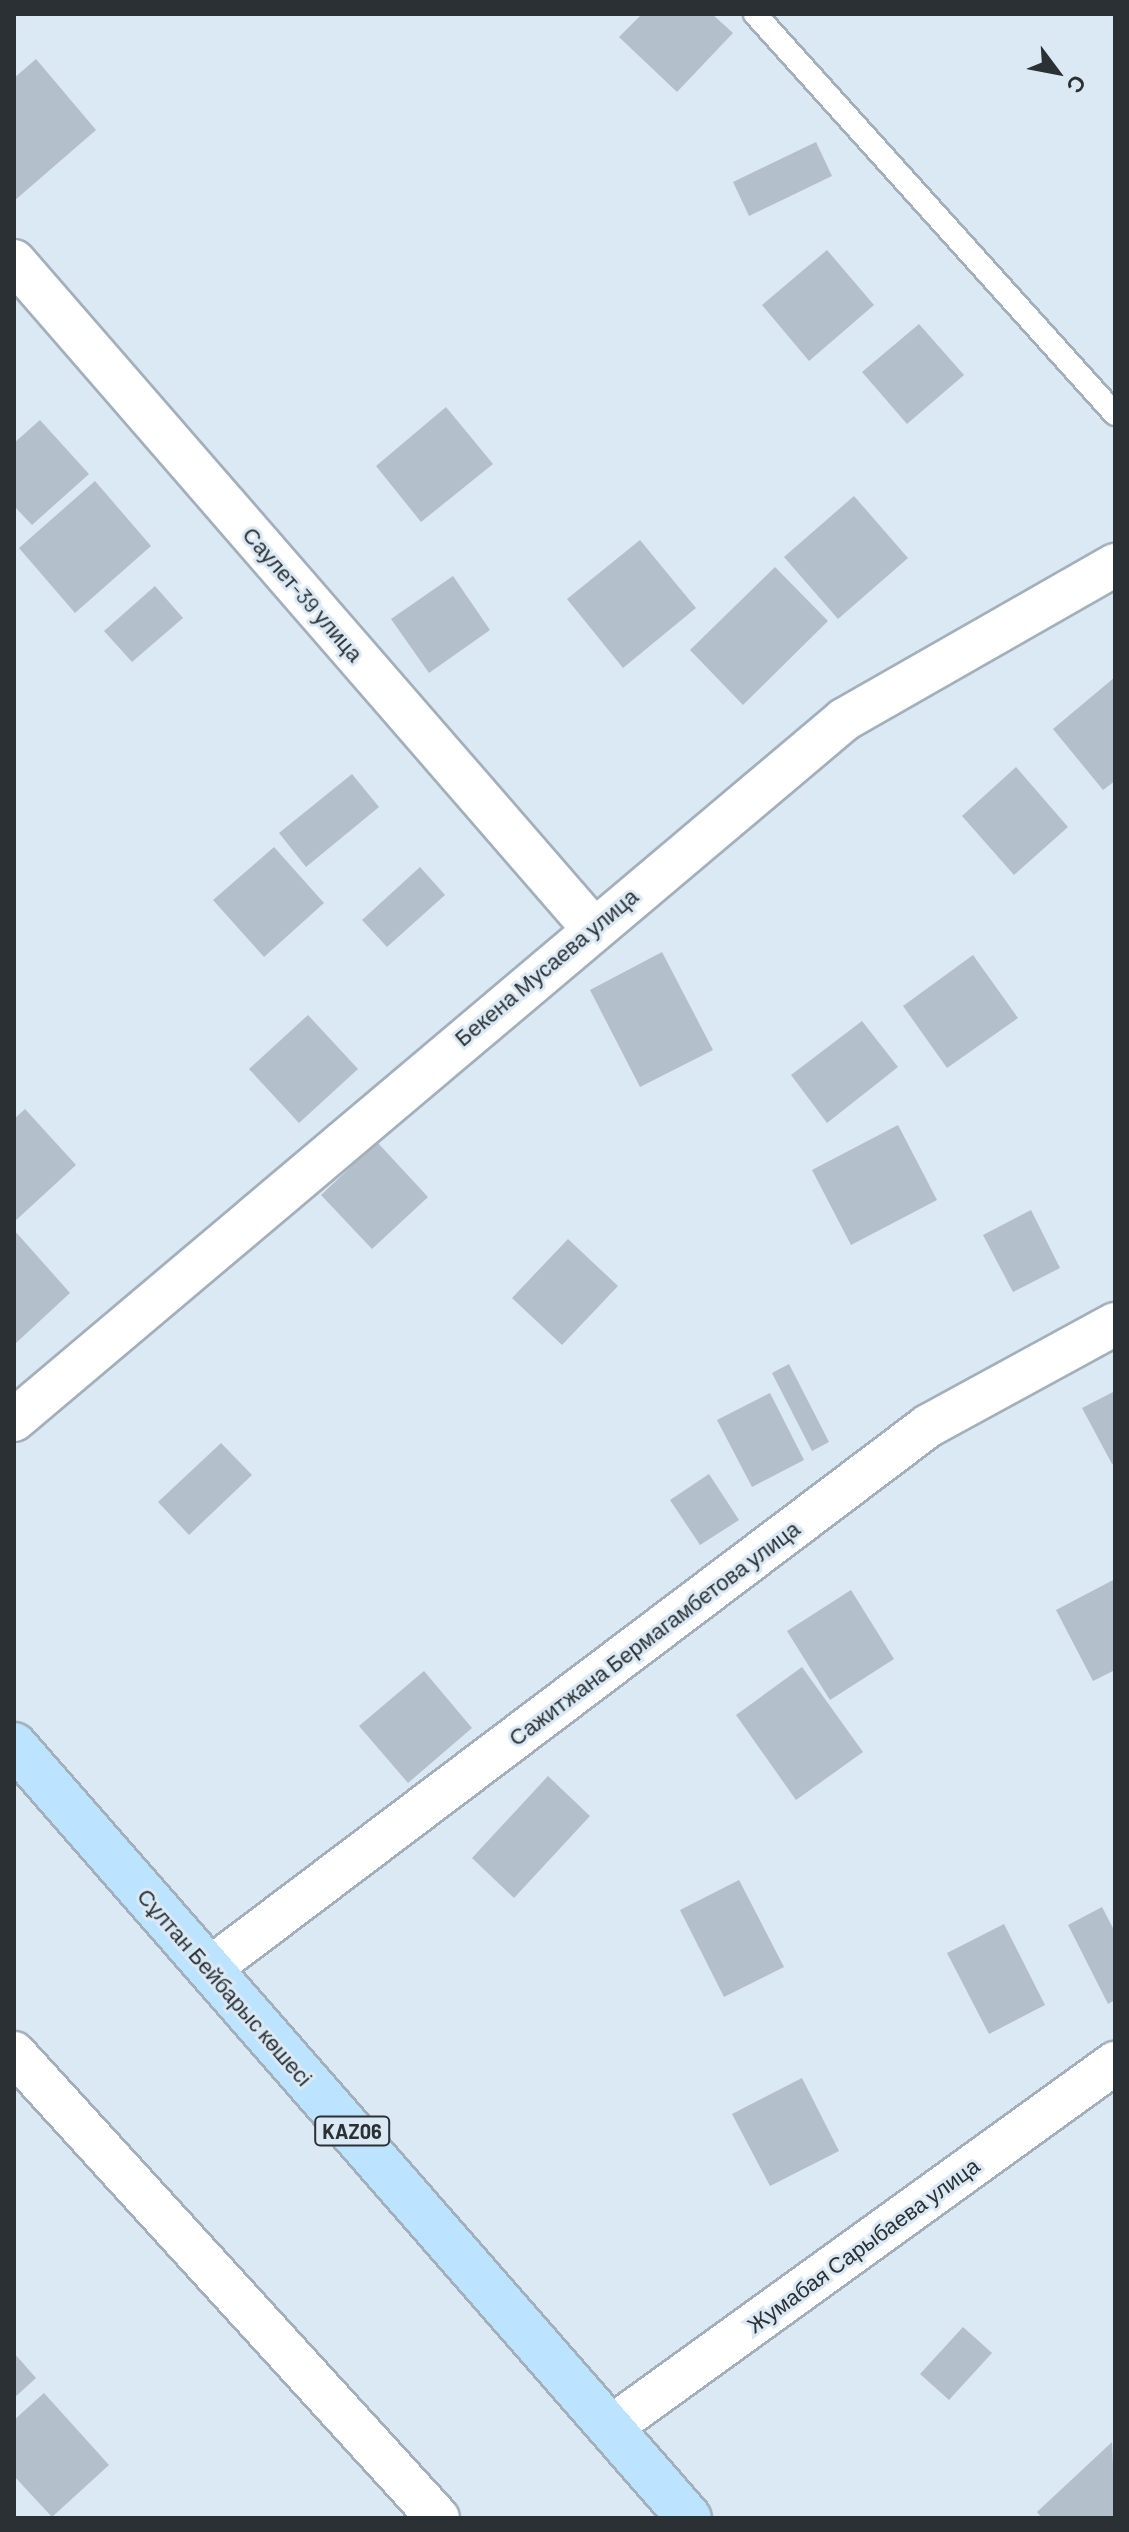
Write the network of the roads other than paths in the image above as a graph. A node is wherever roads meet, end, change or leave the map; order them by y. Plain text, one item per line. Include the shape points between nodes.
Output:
1 (755, 14) edge
2 (14, 261) edge
3 (1115, 414) edge
4 (1115, 565) edge
5 (592, 927) junction
6 (1115, 1324) edge
7 (14, 1420) edge
8 (14, 1745) edge
9 (209, 1969) junction
10 (14, 2053) edge
11 (1115, 2063) edge
12 (611, 2427) junction
13 (438, 2518) edge
14 (689, 2518) edge

1 - 3 lane
2 - 5 street, Саулет-39 улица
4 - 5 street, Бекена Мусаева улица via 845,719
5 - 7 street, Бекена Мусаева улица
6 - 9 street, Сажитжана Бермагамбетова улица via 928,1426
8 - 9 main road, Сұлтан Бейбарыс көшесі / KAZ06
9 - 12 main road, Сұлтан Бейбарыс көшесі / KAZ06
10 - 13 street
11 - 12 street, Жумабая Сарыбаева улица
12 - 14 main road, Сұлтан Бейбарыс көшесі / KAZ06

